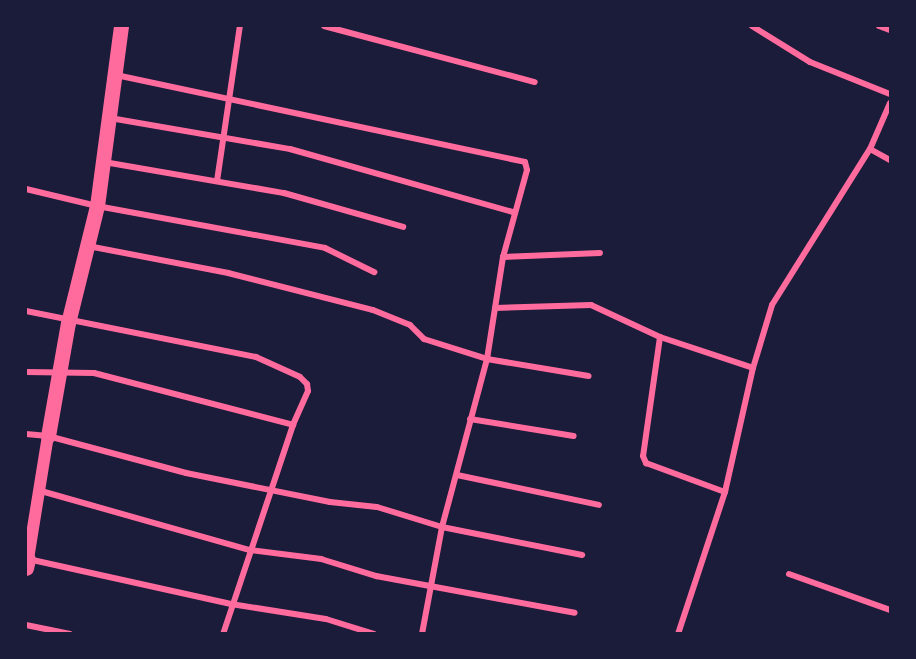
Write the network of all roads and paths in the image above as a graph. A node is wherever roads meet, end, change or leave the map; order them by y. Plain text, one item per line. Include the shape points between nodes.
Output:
1 (121, 26) edge
2 (240, 26) edge
3 (324, 26) edge
4 (752, 26) edge
5 (879, 26) edge
6 (891, 30) edge
7 (115, 74) junction
8 (535, 82) dead end
9 (891, 94) edge
10 (230, 97) junction
11 (891, 103) edge
12 (110, 118) junction
13 (225, 139) junction
14 (870, 149) junction
15 (891, 160) edge
16 (103, 162) junction
17 (217, 181) junction
18 (26, 189) edge
19 (97, 206) junction
20 (513, 212) junction
21 (403, 227) dead end
22 (88, 246) junction
23 (600, 253) dead end
24 (503, 257) junction
25 (374, 272) dead end
26 (495, 308) junction
27 (26, 311) edge
28 (68, 322) junction
29 (660, 338) junction
30 (487, 359) junction
31 (753, 368) junction
32 (26, 372) edge
33 (58, 374) junction
34 (590, 376) dead end
35 (470, 418) junction
36 (293, 425) junction
37 (26, 434) edge
38 (48, 436) junction
39 (574, 436) dead end
40 (457, 476) junction
41 (271, 489) junction
42 (41, 491) junction
43 (725, 492) junction
44 (599, 505) dead end
45 (442, 527) junction
46 (249, 550) junction
47 (582, 555) dead end
48 (26, 562) edge
49 (789, 574) dead end
50 (431, 587) junction
51 (231, 604) junction
52 (891, 610) edge
53 (575, 613) dead end
54 (26, 626) edge
55 (70, 633) edge
56 (224, 633) edge
57 (374, 633) edge
58 (422, 633) edge
59 (678, 633) edge

1 - 7 main road
2 - 10 street
3 - 8 street
4 - 9 street via 810,62
5 - 6 street
7 - 10 street
7 - 12 main road
10 - 13 street
10 - 20 street via 521,159 527,170
11 - 14 street
12 - 13 street
12 - 16 main road
13 - 17 street
13 - 20 street via 300,152
14 - 15 street
14 - 31 street via 772,304
16 - 17 street
16 - 19 main road
17 - 21 street via 285,193
18 - 19 street
19 - 22 main road
19 - 25 street via 325,248
20 - 24 street
22 - 28 main road
22 - 30 street via 228,273 373,310 410,325 424,339
23 - 24 street
24 - 26 street
26 - 29 street via 591,305
26 - 30 street
27 - 28 street
28 - 33 main road
28 - 36 street via 256,357 300,377 309,391
29 - 31 street
29 - 43 street via 643,456 646,463
30 - 34 street
30 - 35 street
31 - 43 street
32 - 33 street
33 - 36 street via 94,373
33 - 38 main road
35 - 39 street
35 - 40 street
36 - 41 street
37 - 38 street
38 - 41 street via 186,473
38 - 42 main road
40 - 44 street
40 - 45 street
41 - 45 street via 377,507
41 - 46 street
42 - 46 street
42 - 48 main road
43 - 59 street
45 - 47 street
45 - 50 street
46 - 50 street via 321,559
46 - 51 street
48 - 51 street
49 - 52 street
50 - 53 street
50 - 58 street
51 - 56 street
51 - 57 street via 326,620
54 - 55 street

